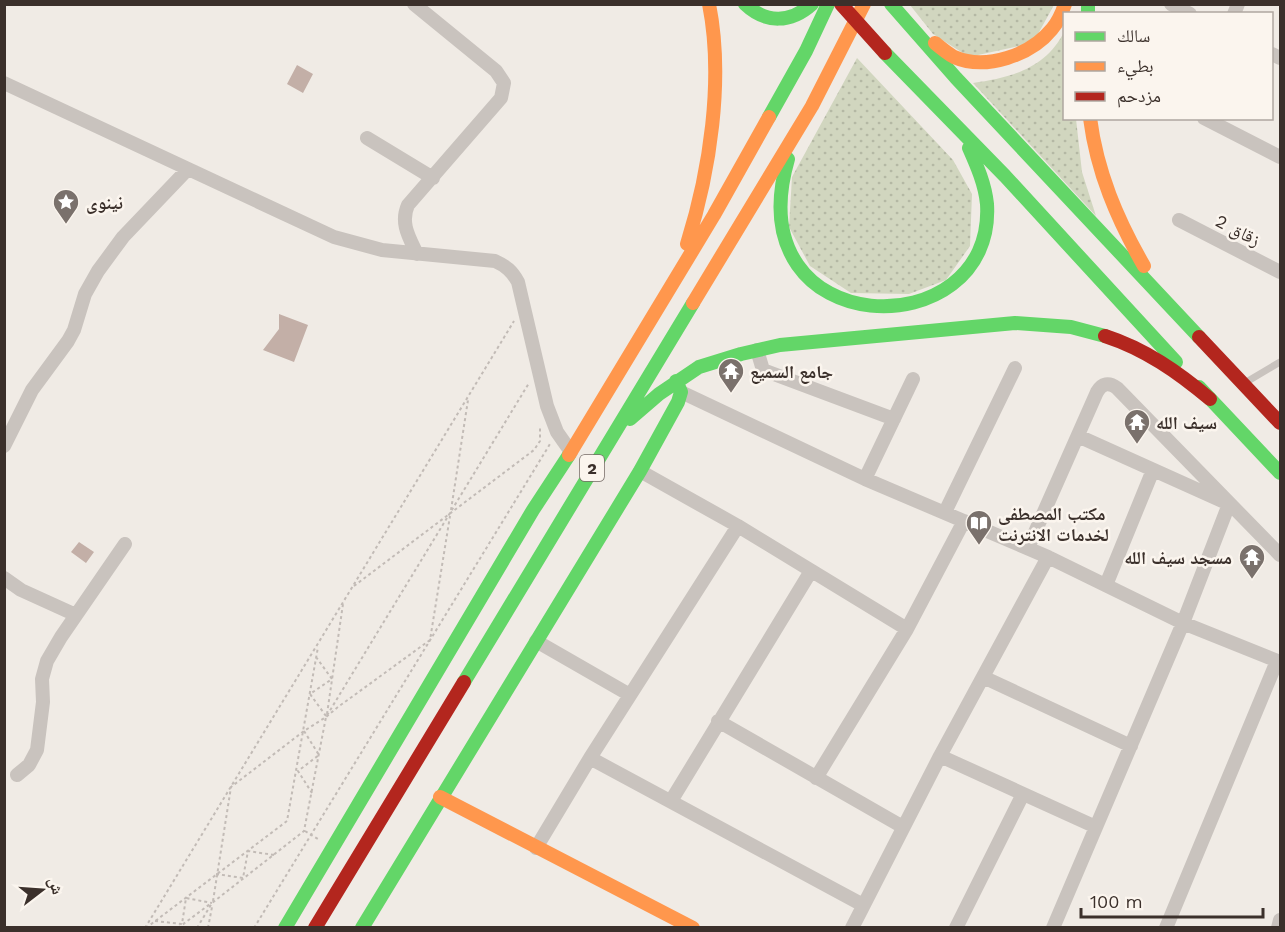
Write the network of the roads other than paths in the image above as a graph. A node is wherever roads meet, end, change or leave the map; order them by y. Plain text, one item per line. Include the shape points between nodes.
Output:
1 (414, 4) edge
2 (709, 4) edge
3 (745, 4) edge
4 (812, 4) edge
5 (828, 4) edge
6 (841, 4) edge
7 (864, 4) edge
8 (891, 4) edge
9 (1065, 4) edge
10 (1171, 4) edge
11 (1186, 12) edge
12 (908, 23) junction
13 (4, 83) edge
14 (812, 106) junction
15 (1090, 120) edge
16 (1208, 120) edge
17 (955, 125) junction
18 (367, 138) dead end
19 (1281, 158) edge
20 (187, 170) junction
21 (433, 177) junction
22 (1179, 220) dead end
23 (417, 254) junction
24 (1281, 272) edge
25 (671, 284) junction
26 (1183, 318) junction
27 (757, 350) junction
28 (1281, 362) edge
29 (1015, 368) dead end
30 (913, 379) dead end
31 (1243, 384) junction
32 (678, 387) junction
33 (1210, 399) junction
34 (894, 419) junction
35 (1281, 423) edge
36 (1078, 436) junction
37 (4, 446) edge
38 (571, 452) junction
39 (595, 464) junction
40 (1153, 470) junction
41 (640, 471) junction
42 (1281, 473) edge
43 (866, 479) junction
44 (1229, 504) junction
45 (945, 512) junction
46 (964, 520) junction
47 (738, 526) junction
48 (125, 544) dead end
49 (1028, 548) junction
50 (1281, 555) edge
51 (1048, 557) junction
52 (811, 571) junction
53 (4, 578) edge
54 (1106, 585) junction
55 (76, 615) junction
56 (1183, 623) junction
57 (907, 629) junction
58 (536, 641) junction
59 (1279, 661) edge
60 (983, 676) junction
61 (630, 695) junction
62 (718, 721) junction
63 (1131, 746) junction
64 (940, 756) junction
65 (590, 758) junction
66 (17, 775) dead end
67 (816, 778) junction
68 (1023, 794) junction
69 (440, 798) junction
70 (671, 801) junction
71 (903, 827) junction
72 (1096, 827) junction
73 (536, 848) junction
74 (863, 905) junction
75 (1281, 920) edge
76 (285, 927) edge
77 (315, 927) edge
78 (362, 927) edge
79 (693, 927) edge
80 (852, 927) edge
81 (956, 927) edge
82 (1053, 927) edge
83 (1166, 927) edge
84 (1278, 927) edge

1 - 21 street via 496,71 504,83 501,98
2 - 25 main road via 717,55 716,95 691,233
3 - 4 main road via 761,17 775,20 800,14
5 - 25 main road, 2 via 726,195
6 - 17 main road, bridge
7 - 14 main road, 2
8 - 12 main road
9 - 12 main road via 1049,34 1032,47 998,60 957,58
10 - 11 street
12 - 26 main road
13 - 20 street
14 - 17 main road via 784,170 779,207 783,232 790,253 820,289 840,300 864,306 899,306 936,296 975,260 987,224 986,194 975,158
14 - 39 main road, 2
15 - 26 main road via 1097,161 1119,220 1150,275
16 - 19 street
17 - 33 main road
18 - 21 street
20 - 23 street via 334,237 382,250
20 - 37 street via 123,237 98,271 71,336 32,390
21 - 23 street via 411,200 405,216 405,227
22 - 24 street, زقاق 2
23 - 38 street via 495,261 513,272 547,406 557,432
25 - 38 main road, 2
26 - 31 main road
27 - 32 main road via 699,367
27 - 33 main road via 974,326 1046,323 1122,341 1168,365
27 - 34 street via 763,370
28 - 31 lane
29 - 45 street
30 - 34 street
31 - 35 main road
32 - 39 main road via 634,415
32 - 41 main road via 678,402
32 - 43 street
33 - 42 main road
34 - 43 street
36 - 40 street
36 - 44 street via 1100,387 1112,384
36 - 49 street
38 - 76 main road, 2
39 - 77 main road, 2
40 - 44 street
40 - 54 street
41 - 47 street
41 - 58 main road
43 - 45 street
44 - 50 street
44 - 56 street
45 - 46 street
46 - 49 street
46 - 57 street
47 - 52 street
47 - 61 street
48 - 55 street
49 - 51 street
51 - 54 street
51 - 60 street
52 - 57 street
52 - 62 street
53 - 55 street
54 - 56 street
55 - 66 street via 44,669 37,750 29,765
56 - 59 street
56 - 63 street
57 - 67 street
58 - 61 street
58 - 69 main road
59 - 83 street
60 - 63 street
60 - 64 street
61 - 65 street
62 - 67 street
62 - 70 street
63 - 72 street
64 - 68 street
64 - 71 street
65 - 70 street
65 - 73 street
67 - 71 street
68 - 72 street
68 - 81 street
69 - 73 main road
69 - 78 main road
70 - 74 street
71 - 74 street
72 - 82 street
73 - 79 main road
74 - 80 street
75 - 84 street

